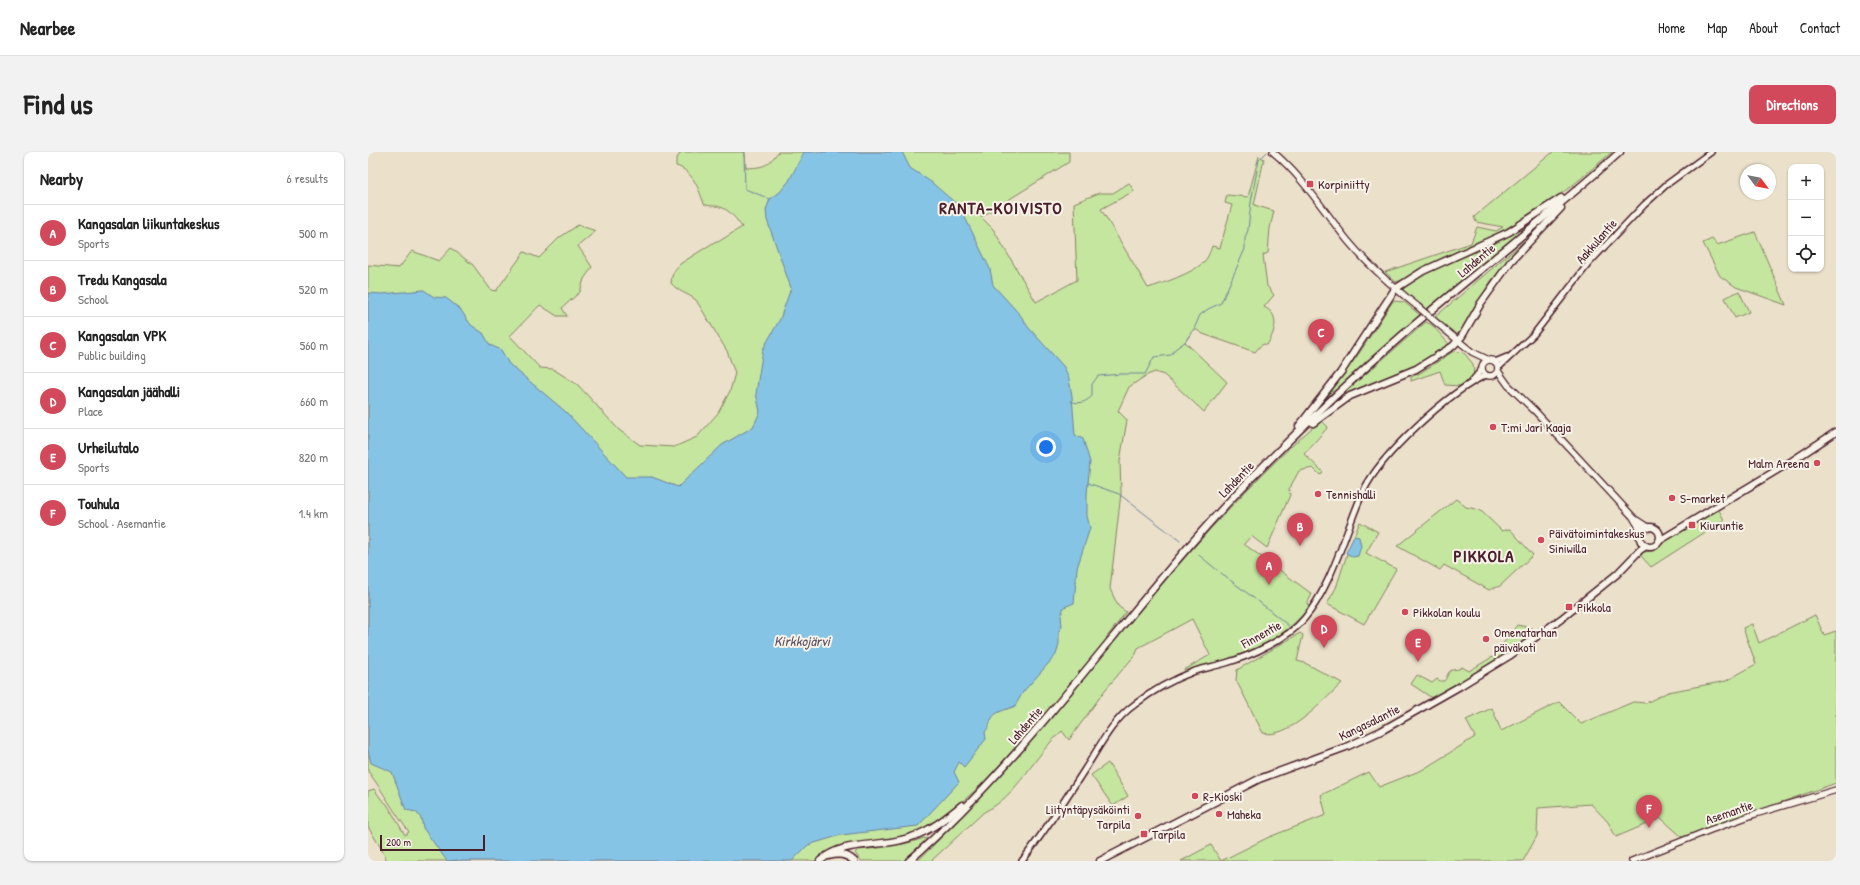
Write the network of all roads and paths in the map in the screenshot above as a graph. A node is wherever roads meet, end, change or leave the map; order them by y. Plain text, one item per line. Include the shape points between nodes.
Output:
1 (1273, 152) edge
2 (1620, 152) edge
3 (1711, 152) edge
4 (1608, 162) junction
5 (1395, 289) junction
6 (1458, 340) junction
7 (1472, 352) junction
8 (1495, 365) junction
9 (1482, 367) junction
10 (1488, 376) junction
11 (1470, 383) junction
12 (1508, 385) junction
13 (1836, 432) edge
14 (1278, 451) junction
15 (1632, 517) junction
16 (1649, 528) junction
17 (1679, 528) junction
18 (1642, 532) junction
19 (1658, 532) junction
20 (1641, 541) junction
21 (1659, 541) junction
22 (1646, 546) junction
23 (1626, 566) junction
24 (996, 775) junction
25 (1836, 790) edge
26 (820, 861) edge
27 (854, 861) edge
28 (909, 861) edge
29 (1022, 861) edge
30 (1100, 861) edge
31 (1632, 861) edge

1 - 5 main road via 1300,178 1358,252
2 - 4 main road, Lahdentie
3 - 8 street, Aakkulantie via 1666,185 1644,205 1589,263 1534,334
4 - 5 main road via 1523,224 1482,246 1423,271
4 - 6 main road via 1519,252 1490,289
4 - 14 main road, Lahdentie via 1378,357
5 - 6 main road, bridge
5 - 14 main road via 1341,372
6 - 7 main road
6 - 14 main road via 1453,346 1416,369 1371,386 1340,402
7 - 8 main road
7 - 9 main road
8 - 9 main road via 1485,362
8 - 10 main road via 1495,374
8 - 12 main road
9 - 10 main road
9 - 11 street, Finnentie
10 - 11 street, Finnentie
10 - 12 main road
11 - 29 street, Finnentie via 1408,434 1368,482 1325,585 1303,621 1285,635 1251,654 1188,674 1145,697 1128,710 1102,741
12 - 15 main road
13 - 17 main road
14 - 24 main road, Lahdentie via 1184,552 1045,720
15 - 16 main road
15 - 18 main road
16 - 18 main road
16 - 19 main road
17 - 19 main road
17 - 21 main road
18 - 20 main road
19 - 21 main road
20 - 22 main road
20 - 23 main road, Kangasalantie
21 - 22 main road via 1654,546
22 - 23 main road, Kangasalantie
23 - 30 main road, Kangasalantie via 1522,647 1418,711 1369,737 1259,779
24 - 26 main road via 950,815 924,832 890,843 841,848
24 - 28 main road, Lahdentie
25 - 31 main road, Asemantie via 1717,827
26 - 27 main road via 837,854

